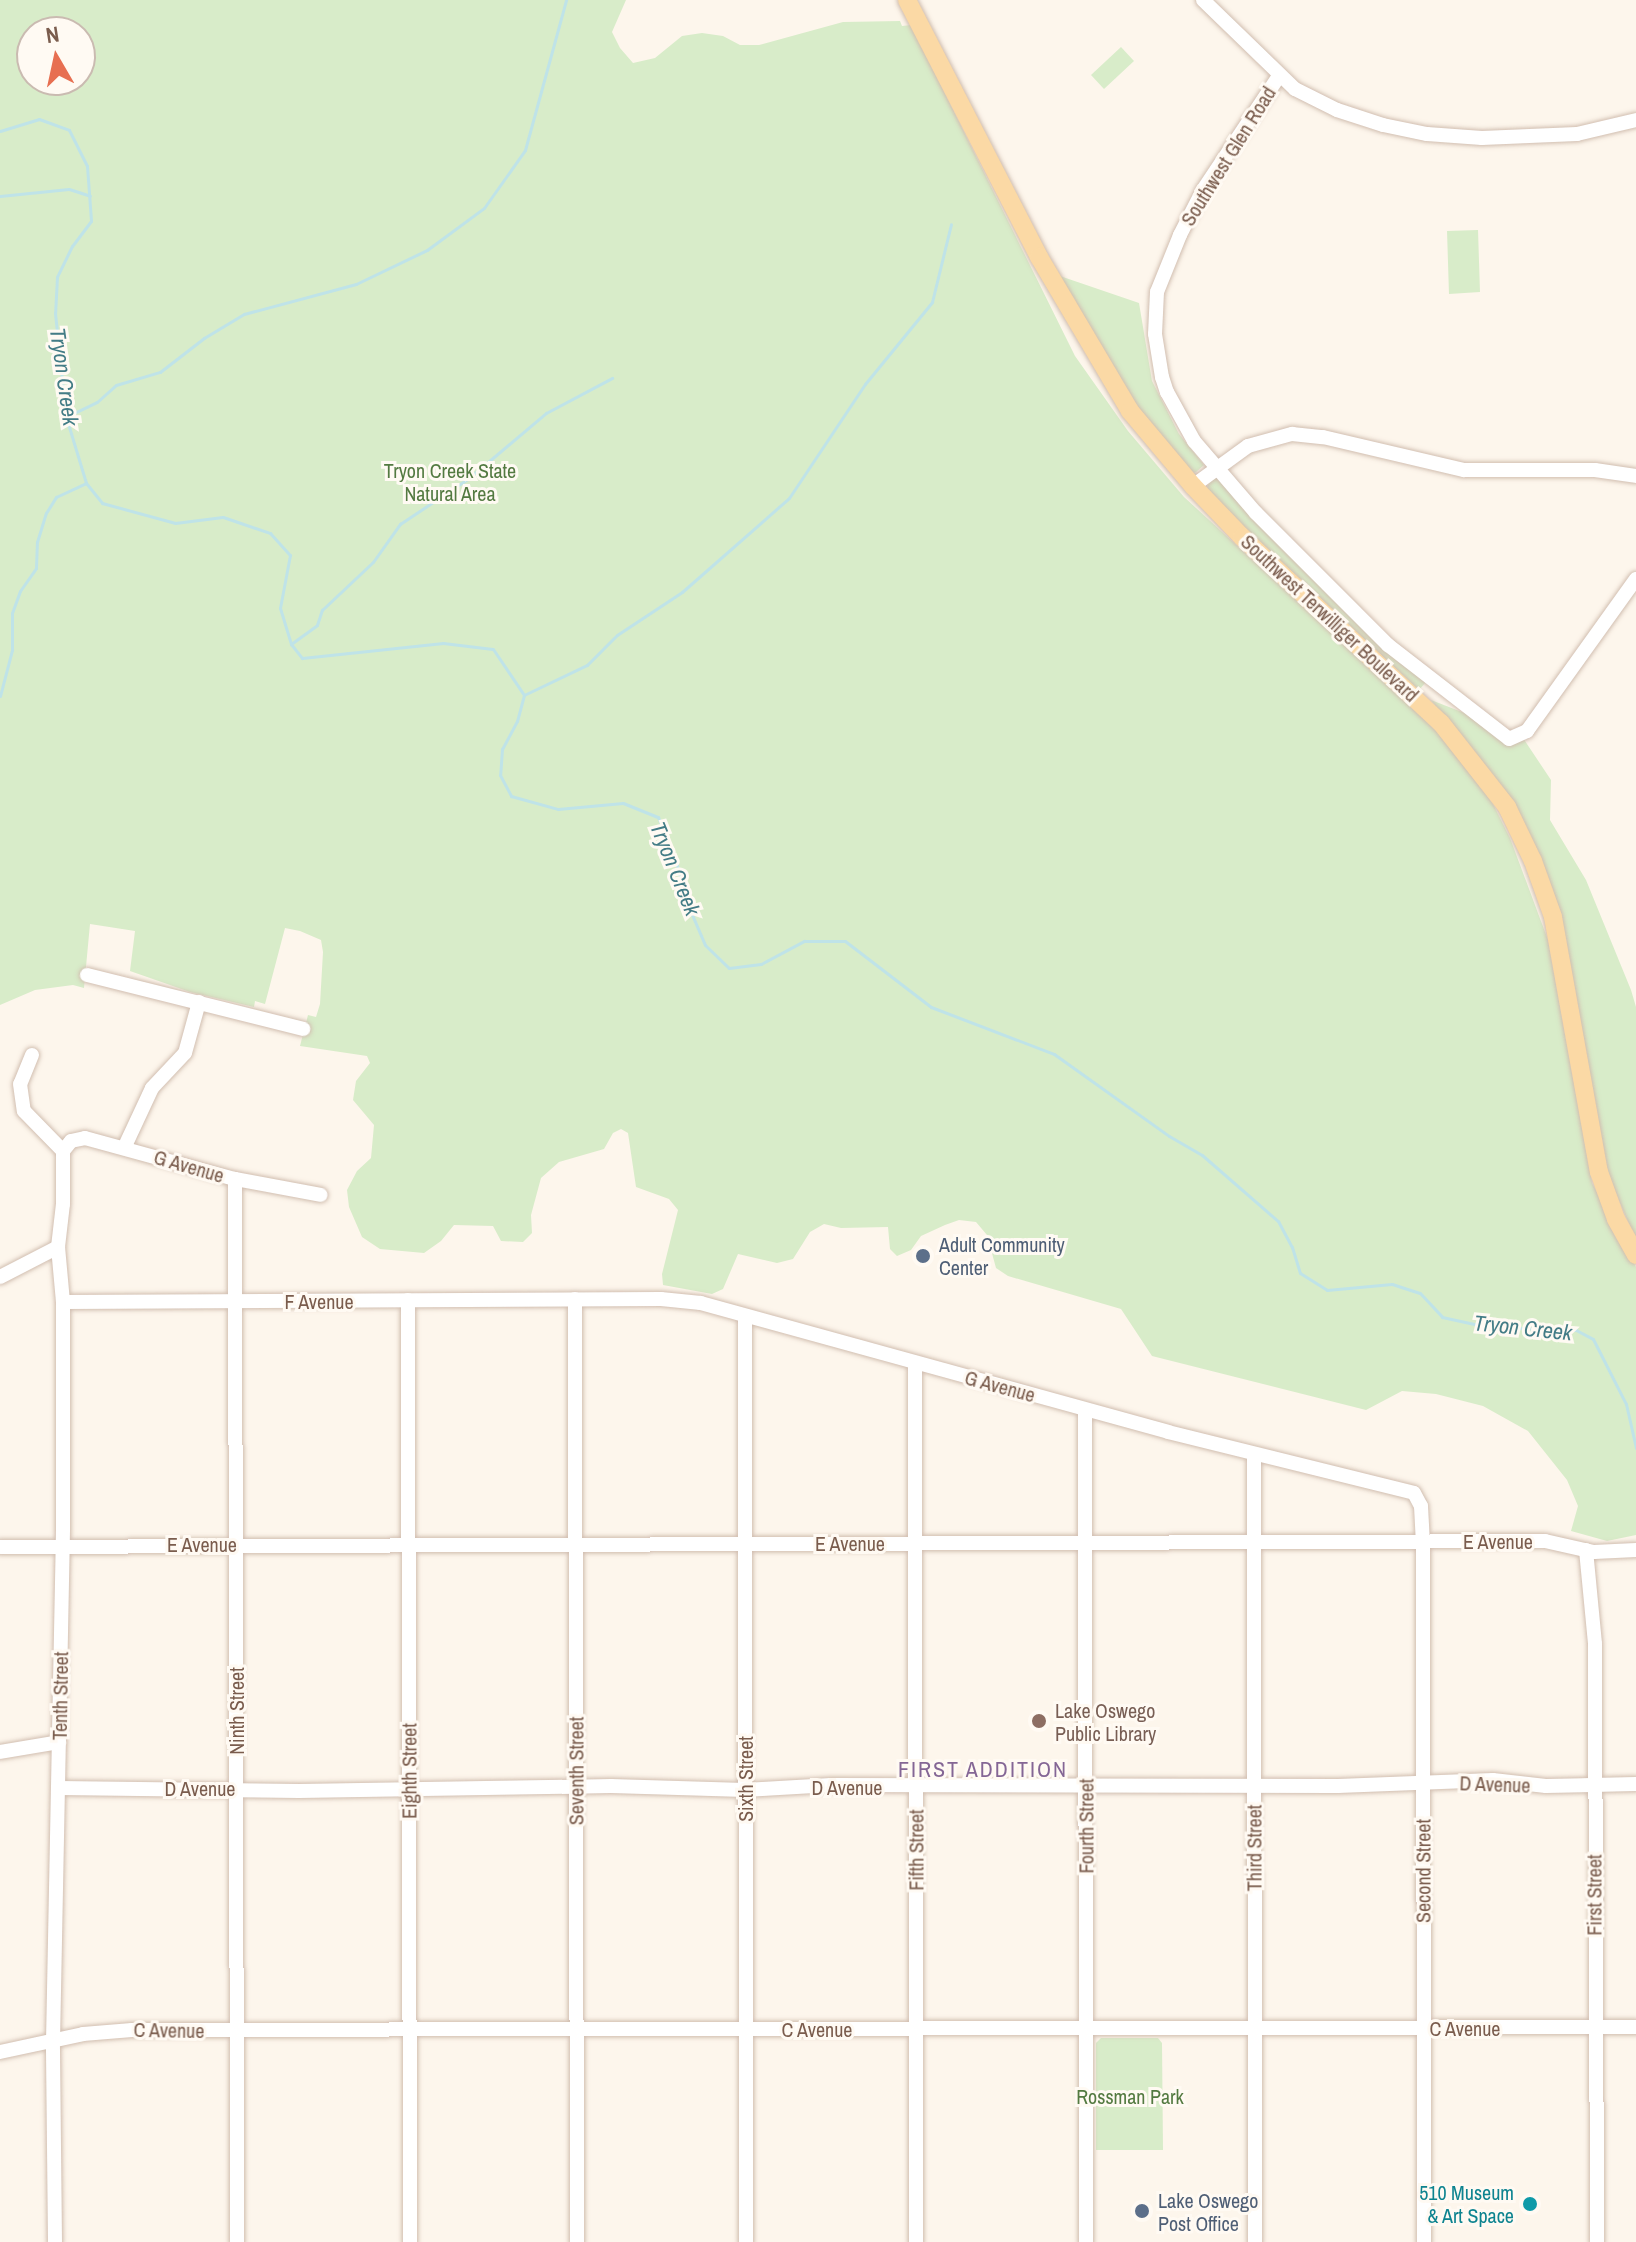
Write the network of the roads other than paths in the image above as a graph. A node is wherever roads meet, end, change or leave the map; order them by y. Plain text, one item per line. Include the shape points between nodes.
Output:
1 (907, 0) edge
2 (1203, 0) edge
3 (1279, 76) junction
4 (1636, 120) edge
5 (1215, 468) junction
6 (1636, 476) edge
7 (1193, 486) junction
8 (1636, 579) edge
9 (87, 975) dead end
10 (199, 1002) junction
11 (303, 1029) dead end
12 (32, 1055) dead end
13 (125, 1146) junction
14 (63, 1151) junction
15 (235, 1179) junction
16 (321, 1195) dead end
17 (58, 1247) junction
18 (1636, 1255) edge
19 (0, 1277) edge
20 (575, 1299) junction
21 (408, 1300) junction
22 (235, 1301) junction
23 (63, 1302) junction
24 (745, 1316) junction
25 (915, 1363) junction
26 (1085, 1410) junction
27 (1254, 1455) junction
28 (1419, 1499) joint
29 (1254, 1541) junction
30 (1423, 1541) junction
31 (915, 1542) junction
32 (1085, 1542) junction
33 (576, 1543) junction
34 (745, 1543) junction
35 (62, 1544) junction
36 (236, 1544) junction
37 (409, 1544) junction
38 (0, 1547) edge
39 (1586, 1550) junction
40 (1636, 1550) edge
41 (59, 1742) junction
42 (0, 1752) edge
43 (1423, 1784) junction
44 (1636, 1784) edge
45 (1593, 1785) junction
46 (915, 1786) junction
47 (576, 1787) junction
48 (1086, 1787) junction
49 (1254, 1787) junction
50 (59, 1788) junction
51 (236, 1788) junction
52 (409, 1790) junction
53 (745, 1790) junction
54 (1595, 2027) junction
55 (1636, 2027) edge
56 (1254, 2028) junction
57 (1424, 2028) junction
58 (746, 2029) junction
59 (916, 2029) junction
60 (1086, 2029) junction
61 (410, 2030) junction
62 (577, 2030) junction
63 (236, 2031) junction
64 (53, 2042) junction
65 (0, 2052) edge
66 (55, 2242) edge
67 (237, 2242) edge
68 (410, 2242) edge
69 (577, 2242) edge
70 (746, 2242) edge
71 (916, 2242) edge
72 (1086, 2242) edge
73 (1255, 2242) edge
74 (1424, 2242) edge
75 (1597, 2242) edge

1 - 7 main road, Southwest Terwilliger Boulevard via 1093,353 1135,417
2 - 3 street
3 - 4 street via 1337,110 1435,135 1558,136
3 - 5 street, Southwest Glen Road via 1203,190 1157,292 1155,334 1167,392
5 - 6 street via 1260,441 1302,434 1464,470 1595,470
5 - 7 street
5 - 8 street, Southwest Glen Road via 1409,662 1505,738 1527,731
7 - 18 main road, Southwest Terwilliger Boulevard via 1441,723 1507,807 1553,917 1599,1172
9 - 10 street
10 - 11 street
10 - 13 street via 185,1053 152,1088
12 - 14 street via 20,1084 24,1111
13 - 14 street, G Avenue via 79,1138
13 - 15 street, G Avenue
14 - 17 street, Tenth Street
15 - 16 street, G Avenue
15 - 22 street, Ninth Street
17 - 19 street
17 - 23 street, Tenth Street
20 - 21 street, F Avenue
20 - 24 street, G Avenue via 688,1301
20 - 33 street, Seventh Street
21 - 22 street, F Avenue
21 - 37 street, Eighth Street
22 - 23 street, F Avenue
22 - 36 street, Ninth Street
23 - 35 street, Tenth Street
24 - 25 street, G Avenue
24 - 34 street, Sixth Street
25 - 26 street, G Avenue
25 - 31 street, Fifth Street
26 - 27 street, G Avenue
26 - 32 street, Fourth Street
27 - 28 street, G Avenue via 1411,1492
27 - 29 street, Third Street
28 - 30 street, Second Street
29 - 30 street, E Avenue
29 - 32 street, E Avenue
29 - 49 street, Third Street
30 - 39 street, E Avenue via 1545,1541
30 - 43 street, Second Street
31 - 32 street, E Avenue
31 - 34 street, E Avenue
31 - 46 street, Fifth Street
32 - 48 street, Fourth Street
33 - 34 street, E Avenue
33 - 37 street, E Avenue
33 - 47 street, Seventh Street
34 - 53 street, Sixth Street
35 - 36 street, E Avenue
35 - 38 street, E Avenue
35 - 41 street, Tenth Street
36 - 37 street, E Avenue
36 - 51 street, Ninth Street
37 - 52 street, Eighth Street
39 - 40 street, E Avenue
39 - 45 street, First Street via 1595,1644
41 - 42 street
41 - 50 street, Tenth Street
43 - 45 street, D Avenue via 1493,1780
43 - 49 street, D Avenue
43 - 57 street, Second Street
44 - 45 street, D Avenue
45 - 54 street, First Street
46 - 48 street, D Avenue
46 - 53 street, D Avenue
46 - 59 street, Fifth Street
47 - 52 street, D Avenue
47 - 53 street, D Avenue
47 - 62 street, Seventh Street
48 - 49 street, D Avenue
48 - 60 street, Fourth Street
49 - 56 street, Third Street
50 - 51 street, D Avenue
50 - 64 street, Tenth Street
51 - 52 street, D Avenue
51 - 63 street, Ninth Street
52 - 61 street, Eighth Street
53 - 58 street, Sixth Street
54 - 55 street, C Avenue
54 - 57 street, C Avenue
54 - 75 street, First Street
56 - 57 street, C Avenue
56 - 60 street, C Avenue
56 - 73 street, Third Street
57 - 74 street, Second Street
58 - 59 street, C Avenue
58 - 62 street, C Avenue
58 - 70 street, Sixth Street
59 - 60 street, C Avenue
59 - 71 street, Fifth Street
60 - 72 street, Fourth Street
61 - 62 street, C Avenue
61 - 63 street, C Avenue
61 - 68 street, Eighth Street
62 - 69 street, Seventh Street
63 - 64 street, C Avenue via 122,2030
63 - 67 street, Ninth Street
64 - 65 street, C Avenue
64 - 66 street, Tenth Street

